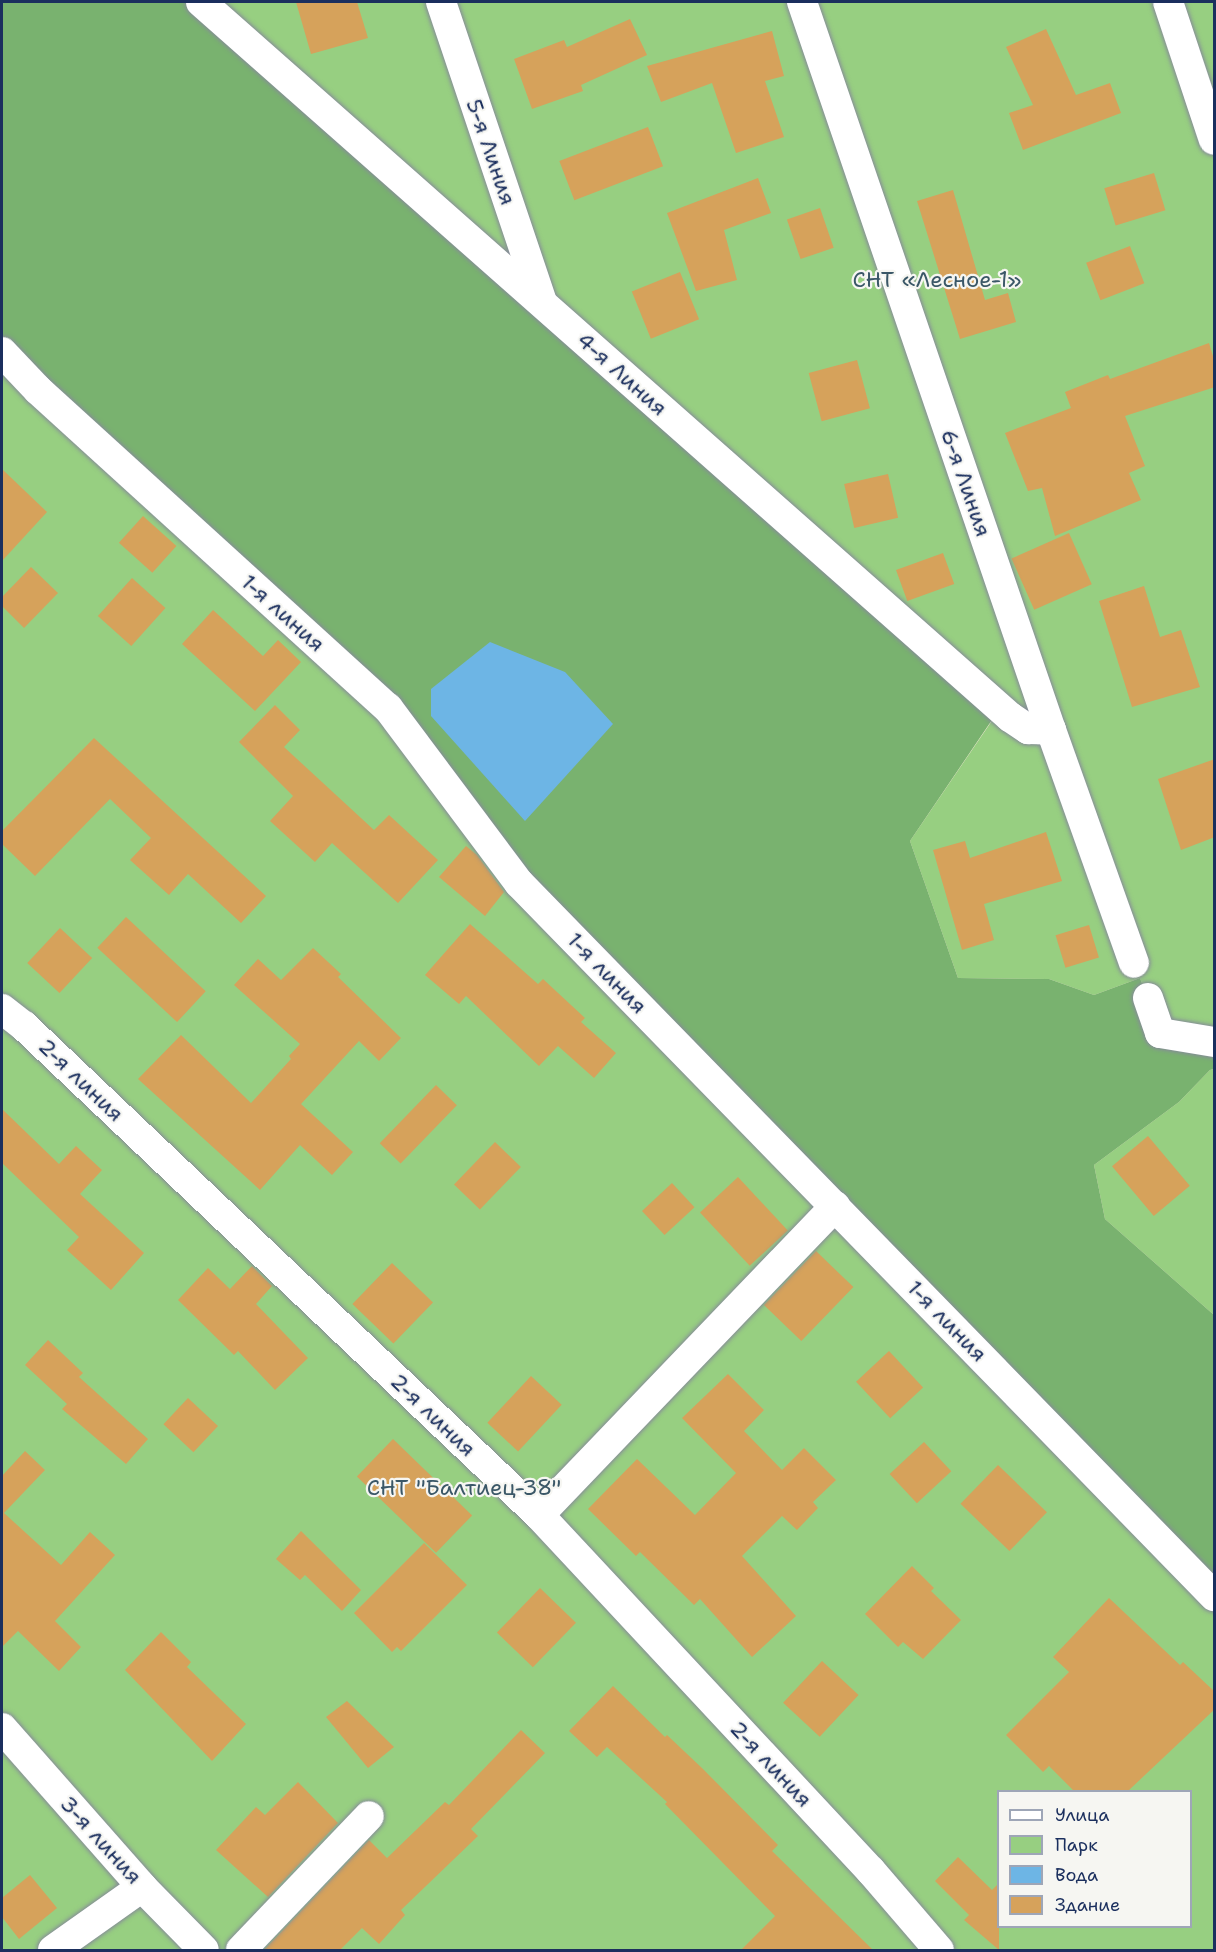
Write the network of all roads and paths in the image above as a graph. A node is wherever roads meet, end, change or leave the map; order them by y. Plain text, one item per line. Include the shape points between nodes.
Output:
1 (201, 2) edge
2 (441, 2) edge
3 (802, 2) edge
4 (1168, 2) edge
5 (1215, 140) edge
6 (542, 302) junction
7 (2, 352) edge
8 (1051, 730) junction
9 (1134, 963) dead end
10 (1148, 998) dead end
11 (2, 1009) edge
12 (1215, 1042) edge
13 (835, 1206) junction
14 (539, 1515) junction
15 (1215, 1596) edge
16 (2, 1728) edge
17 (369, 1816) dead end
18 (142, 1887) junction
19 (53, 1950) edge
20 (204, 1950) edge
21 (242, 1950) edge
22 (939, 1950) edge

1 - 6 street, 4-я Линия
2 - 6 street, 5-я Линия
3 - 8 street, 6-я Линия
4 - 5 street
6 - 8 street, 4-я Линия via 1010,717 1028,729
7 - 13 street, 1-я линия via 38,390 388,708 519,883
8 - 9 street, 6-я Линия
10 - 12 street via 1160,1033
11 - 14 street, 2-я линия
13 - 14 street
13 - 15 street, 1-я линия
14 - 22 street, 2-я линия via 871,1871
16 - 18 street, 3-я линия
17 - 21 street
18 - 19 street
18 - 20 street, 3-я линия

